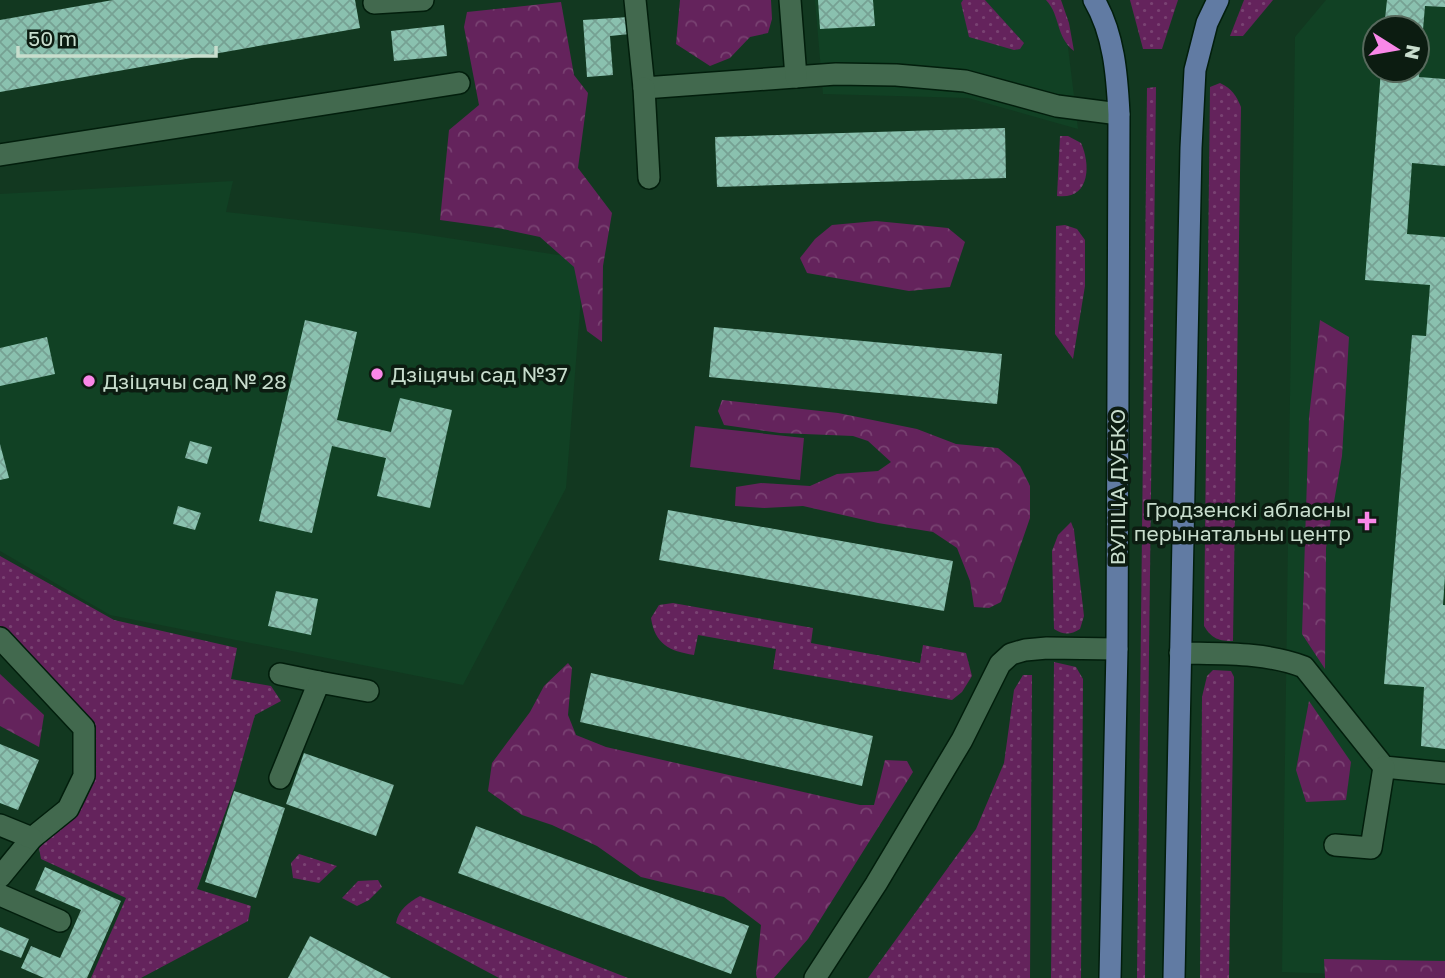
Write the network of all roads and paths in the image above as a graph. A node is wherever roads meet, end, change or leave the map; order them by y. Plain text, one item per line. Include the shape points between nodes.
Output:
1 (423, 0) edge
2 (635, 0) edge
3 (790, 0) edge
4 (1094, 0) edge
5 (1218, 0) edge
6 (374, 3) dead end
7 (796, 76) junction
8 (459, 83) dead end
9 (644, 88) junction
10 (1119, 114) junction
11 (0, 155) edge
12 (649, 178) dead end
13 (0, 638) edge
14 (1117, 649) junction
15 (1180, 653) junction
16 (280, 674) dead end
17 (319, 682) junction
18 (368, 691) dead end
19 (1384, 767) junction
20 (1445, 772) edge
21 (280, 778) dead end
22 (0, 825) edge
23 (32, 838) junction
24 (1335, 845) dead end
25 (0, 877) edge
26 (0, 895) edge
27 (60, 921) dead end
28 (815, 978) edge
29 (1110, 978) edge
30 (1174, 978) edge

1 - 6 lane
2 - 9 lane
3 - 7 lane
4 - 10 main road, ВУЛІЦА ДУБКО via 1116,67
5 - 15 main road via 1194,85
7 - 9 lane
7 - 10 lane via 884,75 965,81 1057,106
8 - 11 lane
9 - 12 lane
10 - 14 main road, ВУЛІЦА ДУБКО
13 - 23 lane via 84,728 84,776 68,808
14 - 28 lane via 1025,650 1000,664 962,740
14 - 29 main road, ВУЛІЦА ДУБКО
15 - 19 lane via 1288,660 1304,667
15 - 30 main road
16 - 17 lane
17 - 18 lane
17 - 21 lane
19 - 20 lane
19 - 24 lane via 1371,848
22 - 23 lane
23 - 25 lane
26 - 27 lane

